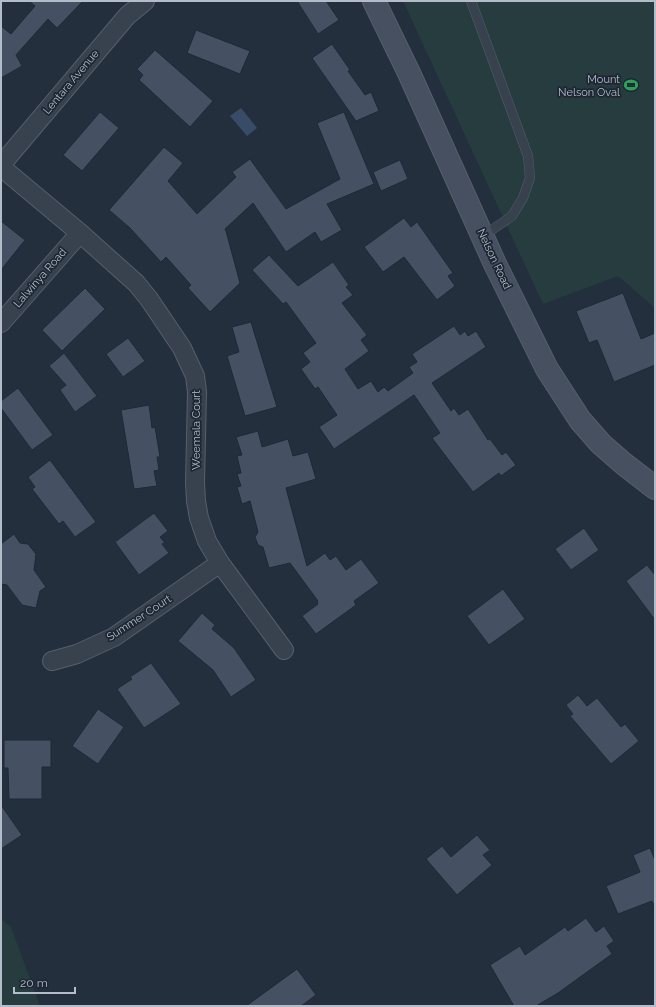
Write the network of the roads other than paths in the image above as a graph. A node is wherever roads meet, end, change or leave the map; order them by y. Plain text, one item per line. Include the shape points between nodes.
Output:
1 (145, 1) edge
2 (374, 1) edge
3 (471, 1) edge
4 (1, 166) edge
5 (80, 234) junction
6 (483, 236) junction
7 (1, 323) edge
8 (655, 488) edge
9 (220, 563) junction
10 (284, 650) dead end
11 (52, 661) dead end

1 - 4 street, Lentara Avenue via 127,16
2 - 6 main road, Nelson Road
3 - 6 lane via 528,156 530,178 523,198 512,216
4 - 5 street, Weemala Court
5 - 7 street, Lalwinya Road
5 - 9 street, Weemala Court via 149,298 189,361 195,376 197,392 196,501 207,541
6 - 8 main road, Nelson Road via 540,355 580,420 624,464
9 - 10 street, Weemala Court
9 - 11 street, Summer Court via 114,637 77,654

